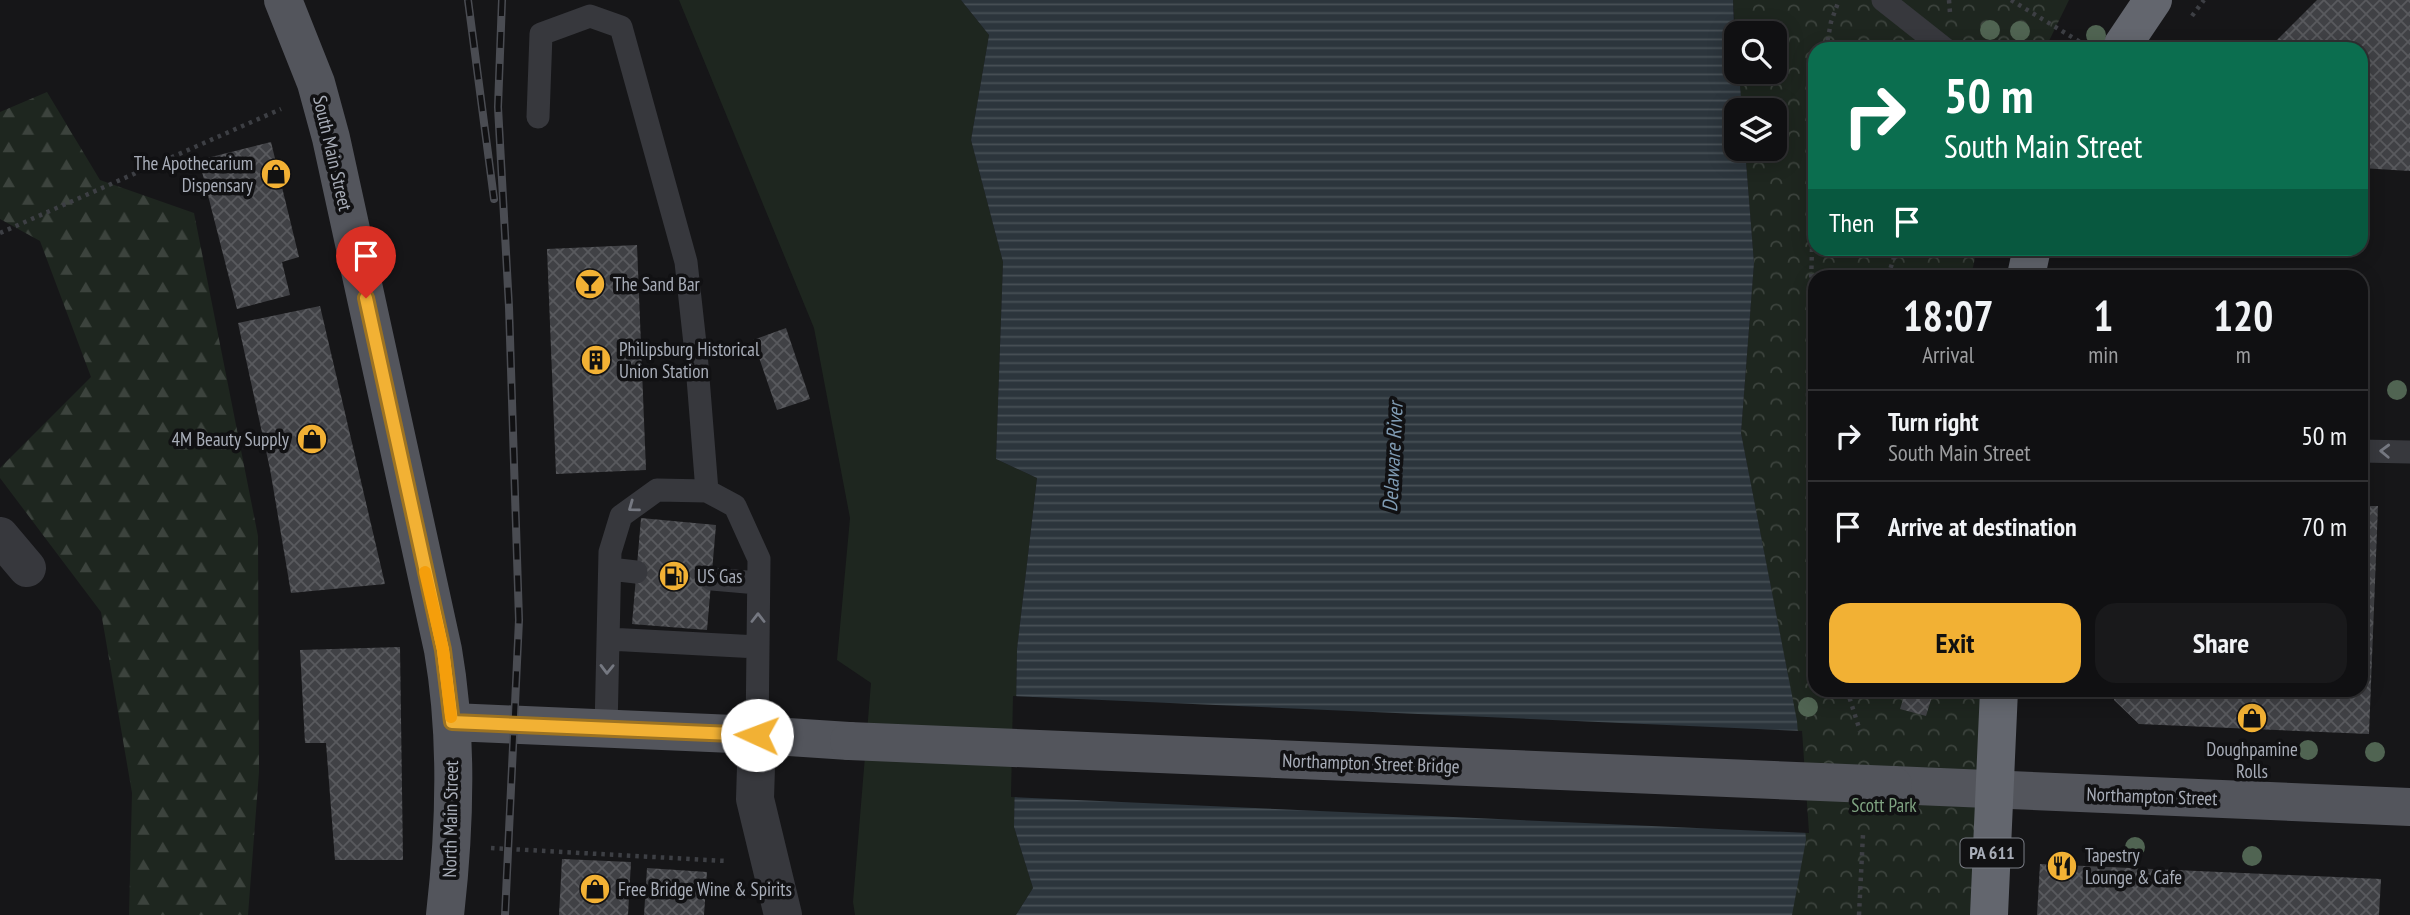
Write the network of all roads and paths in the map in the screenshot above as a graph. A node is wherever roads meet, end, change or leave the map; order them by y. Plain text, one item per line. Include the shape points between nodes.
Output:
1 (283, 0) edge
2 (1839, 0) edge
3 (1883, 0) edge
4 (2011, 0) edge
5 (2153, 0) edge
6 (1828, 42) edge
7 (1936, 42) edge
8 (2081, 42) edge
9 (2125, 42) edge
10 (318, 92) junction
11 (538, 117) dead end
12 (0, 233) edge
13 (2368, 450) edge
14 (2410, 452) edge
15 (707, 491) junction
16 (0, 536) edge
17 (27, 568) dead end
18 (610, 569) junction
19 (636, 572) dead end
20 (712, 579) dead end
21 (758, 583) junction
22 (608, 639) junction
23 (758, 647) junction
24 (1849, 697) edge
25 (1999, 697) edge
26 (452, 722) junction
27 (606, 729) junction
28 (1860, 731) dead end
29 (757, 735) junction
30 (1894, 785) joint
31 (1995, 791) junction
32 (2410, 807) edge
33 (1863, 834) dead end
34 (484, 848) dead end
35 (726, 861) dead end
36 (446, 915) edge
37 (783, 915) edge
38 (1859, 915) edge
39 (1989, 915) edge

1 - 10 main road, South Main Street
2 - 6 path
3 - 7 lane
4 - 8 path
5 - 9 highway
10 - 12 path
10 - 26 main road, South Main Street via 443,650
11 - 15 lane via 541,34 590,16 621,27 686,262
14 -> 13 lane
15 -> 18 lane via 657,490 621,516
15 - 21 lane via 735,506 759,559
16 - 17 street
18 - 19 lane
18 - 22 lane
20 - 21 lane
23 -> 21 lane
22 - 23 lane
22 -> 27 lane
23 - 29 lane
24 - 28 path
25 - 31 highway, PA 611
26 - 27 main road, Northampton Street Bridge
26 - 36 main road, North Main Street
27 - 29 main road, Northampton Street Bridge
29 - 30 main road, Northampton Street Bridge, bridge
29 - 37 street via 755,799
30 - 31 main road, Northampton Street
31 - 32 main road, Northampton Street
31 - 39 highway, PA 611
33 - 38 path
34 - 35 path

